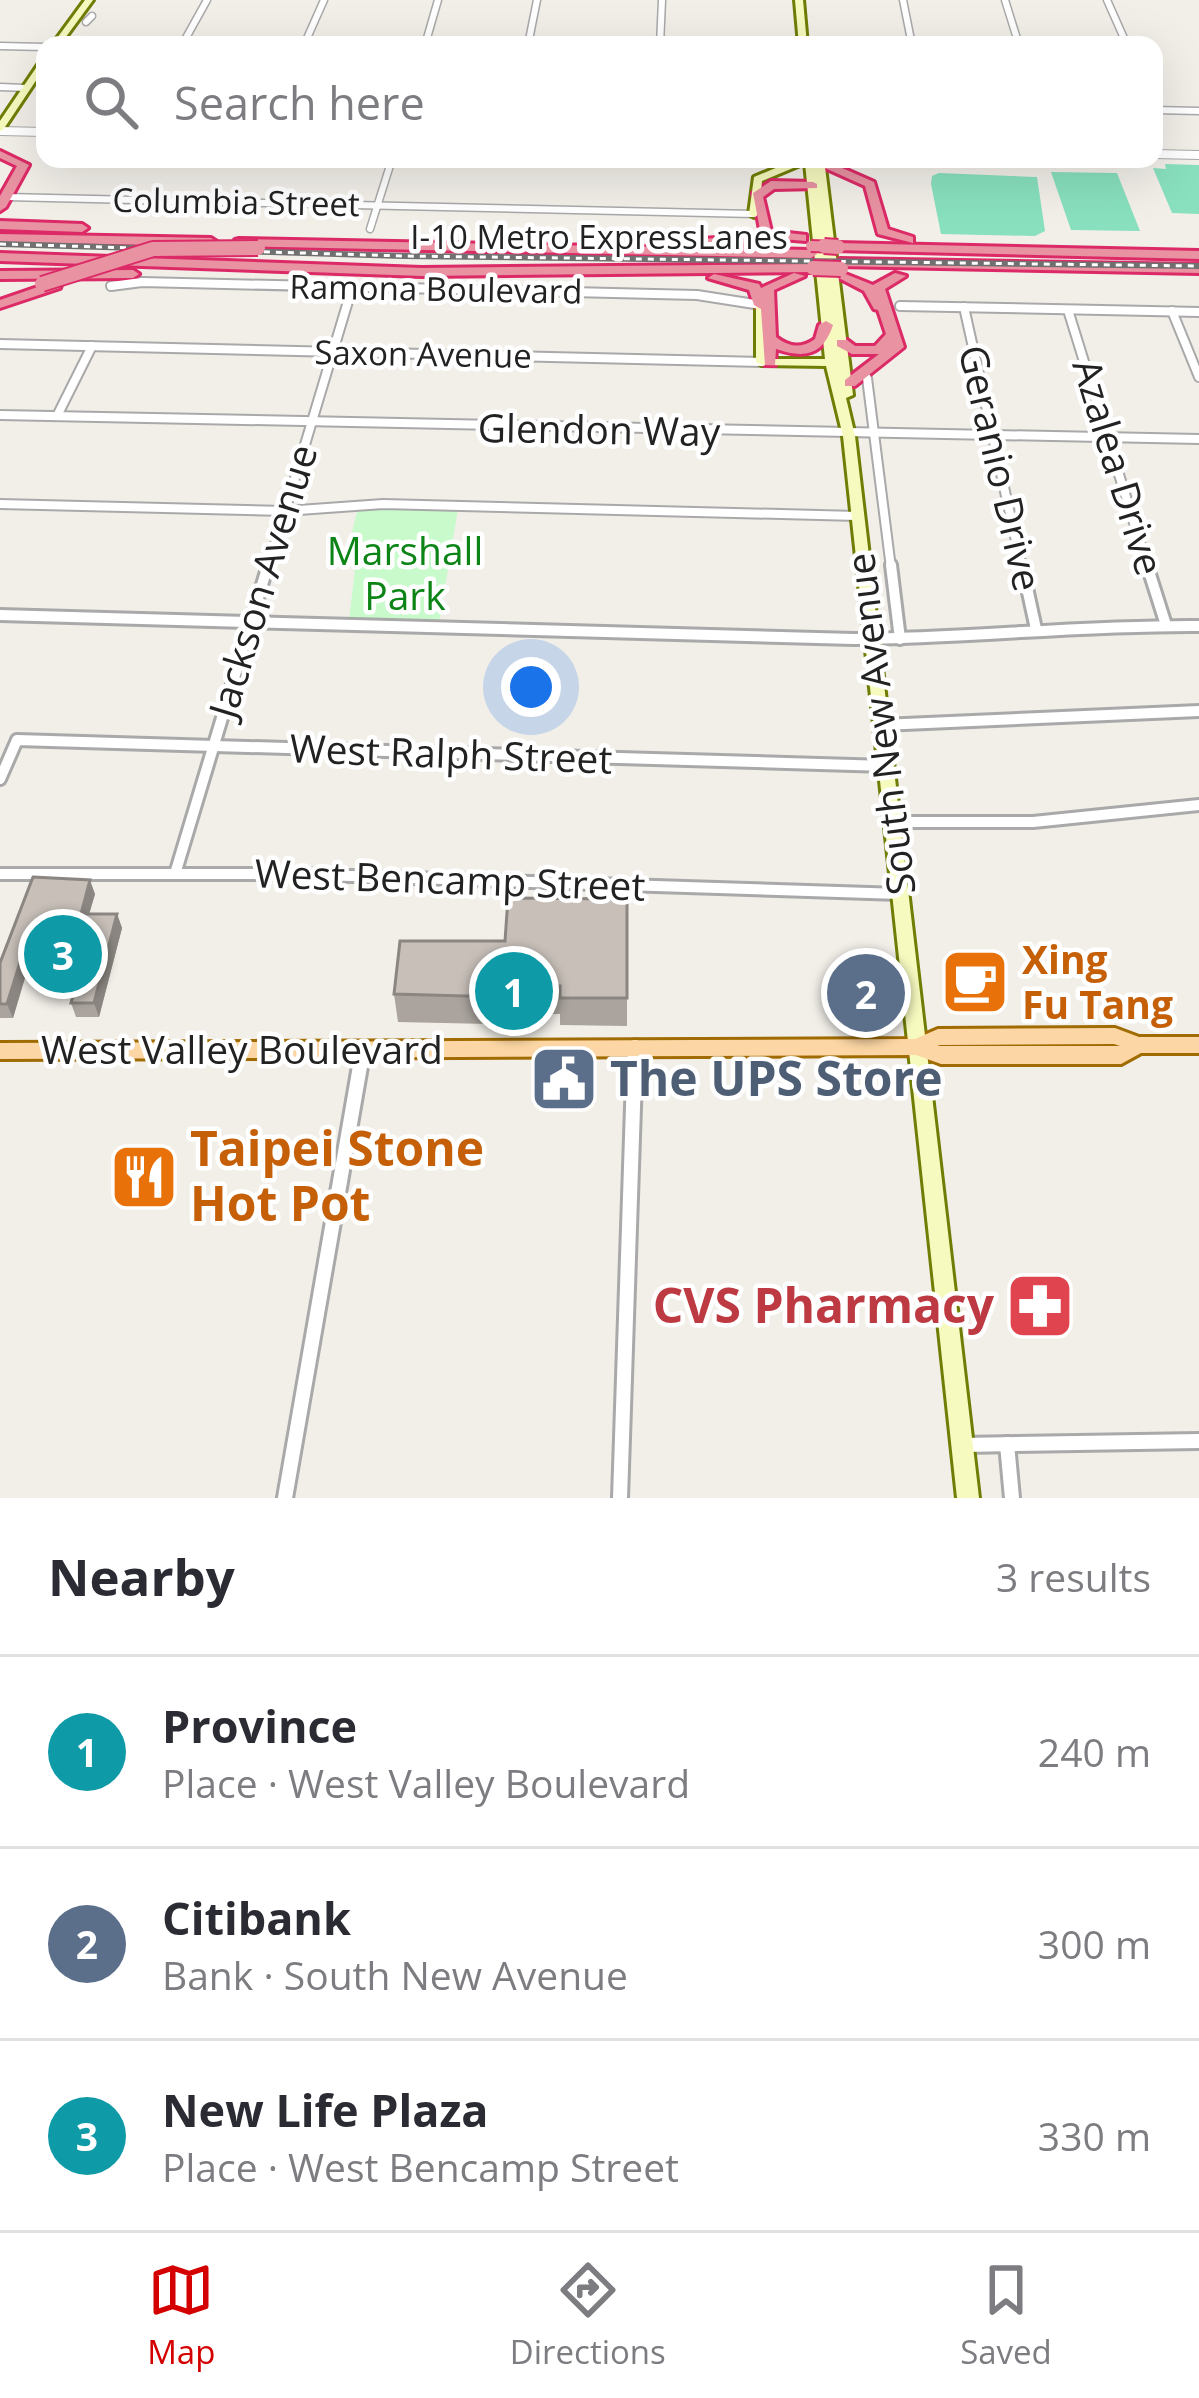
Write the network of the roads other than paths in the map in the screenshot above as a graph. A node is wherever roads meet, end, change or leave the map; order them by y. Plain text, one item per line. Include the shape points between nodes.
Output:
1 (88, 0) edge
2 (207, 0) edge
3 (323, 0) edge
4 (438, 0) edge
5 (537, 0) edge
6 (662, 0) edge
7 (799, 0) edge
8 (903, 0) edge
9 (1005, 0) edge
10 (1107, 0) edge
11 (62, 36) edge
12 (187, 36) edge
13 (308, 36) edge
14 (427, 36) edge
15 (530, 36) edge
16 (660, 36) edge
17 (802, 36) edge
18 (910, 36) edge
19 (1016, 36) edge
20 (1123, 36) edge
21 (0, 46) edge
22 (36, 47) edge
23 (36, 74) edge
24 (0, 87) edge
25 (26, 88) junction
26 (1163, 110) edge
27 (1199, 111) edge
28 (0, 129) edge
29 (36, 131) edge
30 (0, 154) edge
31 (1163, 154) edge
32 (1199, 155) edge
33 (0, 163) edge
34 (389, 168) edge
35 (788, 168) edge
36 (815, 168) edge
37 (832, 168) edge
38 (819, 188) junction
39 (597, 196) dead end
40 (2, 201) edge
41 (378, 206) junction
42 (596, 210) junction
43 (754, 214) junction
44 (0, 229) edge
45 (370, 230) dead end
46 (176, 235) junction
47 (742, 239) junction
48 (913, 241) junction
49 (698, 244) junction
50 (257, 252) junction
51 (1052, 252) junction
52 (713, 253) junction
53 (0, 256) edge
54 (809, 258) junction
55 (840, 258) junction
56 (687, 262) junction
57 (1199, 265) edge
58 (940, 271) junction
59 (422, 272) junction
60 (516, 272) junction
61 (0, 275) edge
62 (901, 276) junction
63 (709, 277) junction
64 (111, 286) dead end
65 (352, 288) junction
66 (0, 301) edge
67 (761, 305) junction
68 (900, 306) dead end
69 (964, 307) junction
70 (1068, 310) junction
71 (1172, 311) junction
72 (1199, 312) edge
73 (826, 325) junction
74 (770, 338) junction
75 (842, 343) junction
76 (0, 344) edge
77 (92, 346) junction
78 (333, 352) junction
79 (766, 362) junction
80 (831, 363) junction
81 (847, 363) junction
82 (1199, 377) edge
83 (867, 378) dead end
84 (850, 382) junction
85 (845, 404) junction
86 (0, 415) edge
87 (57, 416) junction
88 (311, 423) junction
89 (872, 436) junction
90 (994, 437) junction
91 (1108, 437) junction
92 (1199, 439) edge
93 (849, 444) junction
94 (0, 504) edge
95 (285, 511) junction
96 (857, 516) junction
97 (0, 615) edge
98 (251, 621) junction
99 (1166, 625) junction
100 (1199, 626) edge
101 (1036, 629) junction
102 (871, 638) junction
103 (900, 639) junction
104 (1199, 710) edge
105 (882, 724) junction
106 (212, 747) junction
107 (886, 766) junction
108 (0, 779) edge
109 (1199, 805) edge
110 (892, 821) junction
111 (0, 874) edge
112 (175, 874) junction
113 (900, 894) junction
114 (1199, 1045) edge
115 (635, 1047) junction
116 (917, 1047) junction
117 (363, 1049) junction
118 (0, 1051) edge
119 (1199, 1442) edge
120 (1007, 1444) junction
121 (962, 1445) junction
122 (285, 1498) edge
123 (620, 1498) edge
124 (968, 1498) edge
125 (1012, 1498) edge

1 - 11 main road
2 - 12 street
3 - 13 street
4 - 14 street
5 - 15 street
6 - 16 street
7 - 17 main road
8 - 18 street
9 - 19 street
10 - 20 street
21 - 22 street
23 - 25 main road
24 - 25 street
25 - 28 main road
26 - 27 street
28 - 29 street
30 - 40 highway via 22,165
31 - 32 street
33 - 40 highway via 17,172
34 - 41 street
35 - 43 main road via 757,178
36 - 38 main road
37 - 48 highway via 870,184 882,231
38 - 54 highway via 771,184 758,196 766,234
38 - 55 highway via 853,182 870,195 874,232
38 - 73 main road
38 - 75 main road
39 - 42 street
40 - 41 street, Columbia Street
41 - 42 street, Columbia Street
41 - 45 street
42 - 43 street, Columbia Street
43 - 47 highway via 754,231
44 - 46 highway
44 - 46 highway
44 - 52 highway, I-10 Metro ExpressLanes
46 - 49 highway
47 - 49 highway
47 - 54 highway
48 - 51 highway
48 - 55 highway
49 - 54 highway
50 - 52 highway
50 - 56 highway
50 - 66 highway, bridge via 152,256
51 - 55 highway
51 - 57 highway
52 - 54 highway, I-10 Metro ExpressLanes
53 - 56 highway, I-10 Metro ExpressLanes via 436,266
53 - 59 highway
54 - 55 highway, bridge
54 - 55 highway, I-10 Metro ExpressLanes, bridge
54 - 56 highway, I-10 Metro ExpressLanes
54 - 60 highway
54 - 63 highway
54 - 74 highway via 767,288
55 - 57 highway, I-10 Metro ExpressLanes
55 - 58 highway
55 - 62 highway
55 - 75 highway via 869,288 890,336 879,350
57 - 58 highway
58 - 62 highway
59 - 60 highway
59 - 61 highway
60 - 63 highway
62 - 84 highway via 878,288 897,347
63 - 67 highway via 754,287
64 - 65 street, Ramona Boulevard
65 - 67 street, Ramona Boulevard via 697,295
65 - 78 street, Jackson Avenue
67 - 79 main road
68 - 69 street
69 - 70 street
69 - 90 street, Geranio Drive
70 - 71 street
70 - 91 street, Azalea Drive
71 - 72 street
71 - 82 street
73 - 74 highway via 806,350
73 - 80 main road
74 - 79 highway
75 - 81 main road
76 - 77 street, Saxon Avenue
77 - 78 street, Saxon Avenue
77 - 87 street
78 - 79 street, Saxon Avenue
78 - 88 street, Jackson Avenue
79 - 80 main road, Saxon Avenue
80 - 81 main road, Saxon Avenue
80 - 85 main road
81 - 84 main road
83 - 89 street
84 - 85 main road
85 - 93 main road, South New Avenue
86 - 87 street, Glendon Way
87 - 88 street, Glendon Way
88 - 93 street, Glendon Way
88 - 95 street, Jackson Avenue
89 - 90 street, Glendon Way
89 - 93 street, Glendon Way
89 - 103 street
90 - 91 street, Glendon Way
90 - 101 street, Geranio Drive
91 - 92 street, Glendon Way
91 - 99 street, Azalea Drive
93 - 96 main road, South New Avenue
94 - 95 street
95 - 96 street via 383,504
95 - 98 street, Jackson Avenue
96 - 102 main road, South New Avenue
97 - 98 street
98 - 102 street
98 - 106 street, Jackson Avenue
99 - 100 street
99 - 101 street
101 - 103 street
102 - 103 street
102 - 105 main road, South New Avenue
104 - 105 street
105 - 107 main road, South New Avenue
106 - 107 street, West Ralph Street
106 - 108 street, West Ralph Street via 16,740
106 - 112 street, Jackson Avenue
107 - 110 main road, South New Avenue
109 - 110 street via 1033,822
110 - 113 main road, South New Avenue
111 - 112 street, West Bencamp Street
112 - 113 street, West Bencamp Street
113 - 116 main road, South New Avenue
114 - 116 main road, West Valley Boulevard via 1138,1045 1121,1056 947,1056
115 - 116 main road, West Valley Boulevard
115 - 117 main road, West Valley Boulevard
115 - 123 street
116 - 121 main road, South New Avenue
117 - 118 main road, West Valley Boulevard
117 - 122 street
119 - 120 street
120 - 121 street
120 - 125 street
121 - 124 main road, South New Avenue

